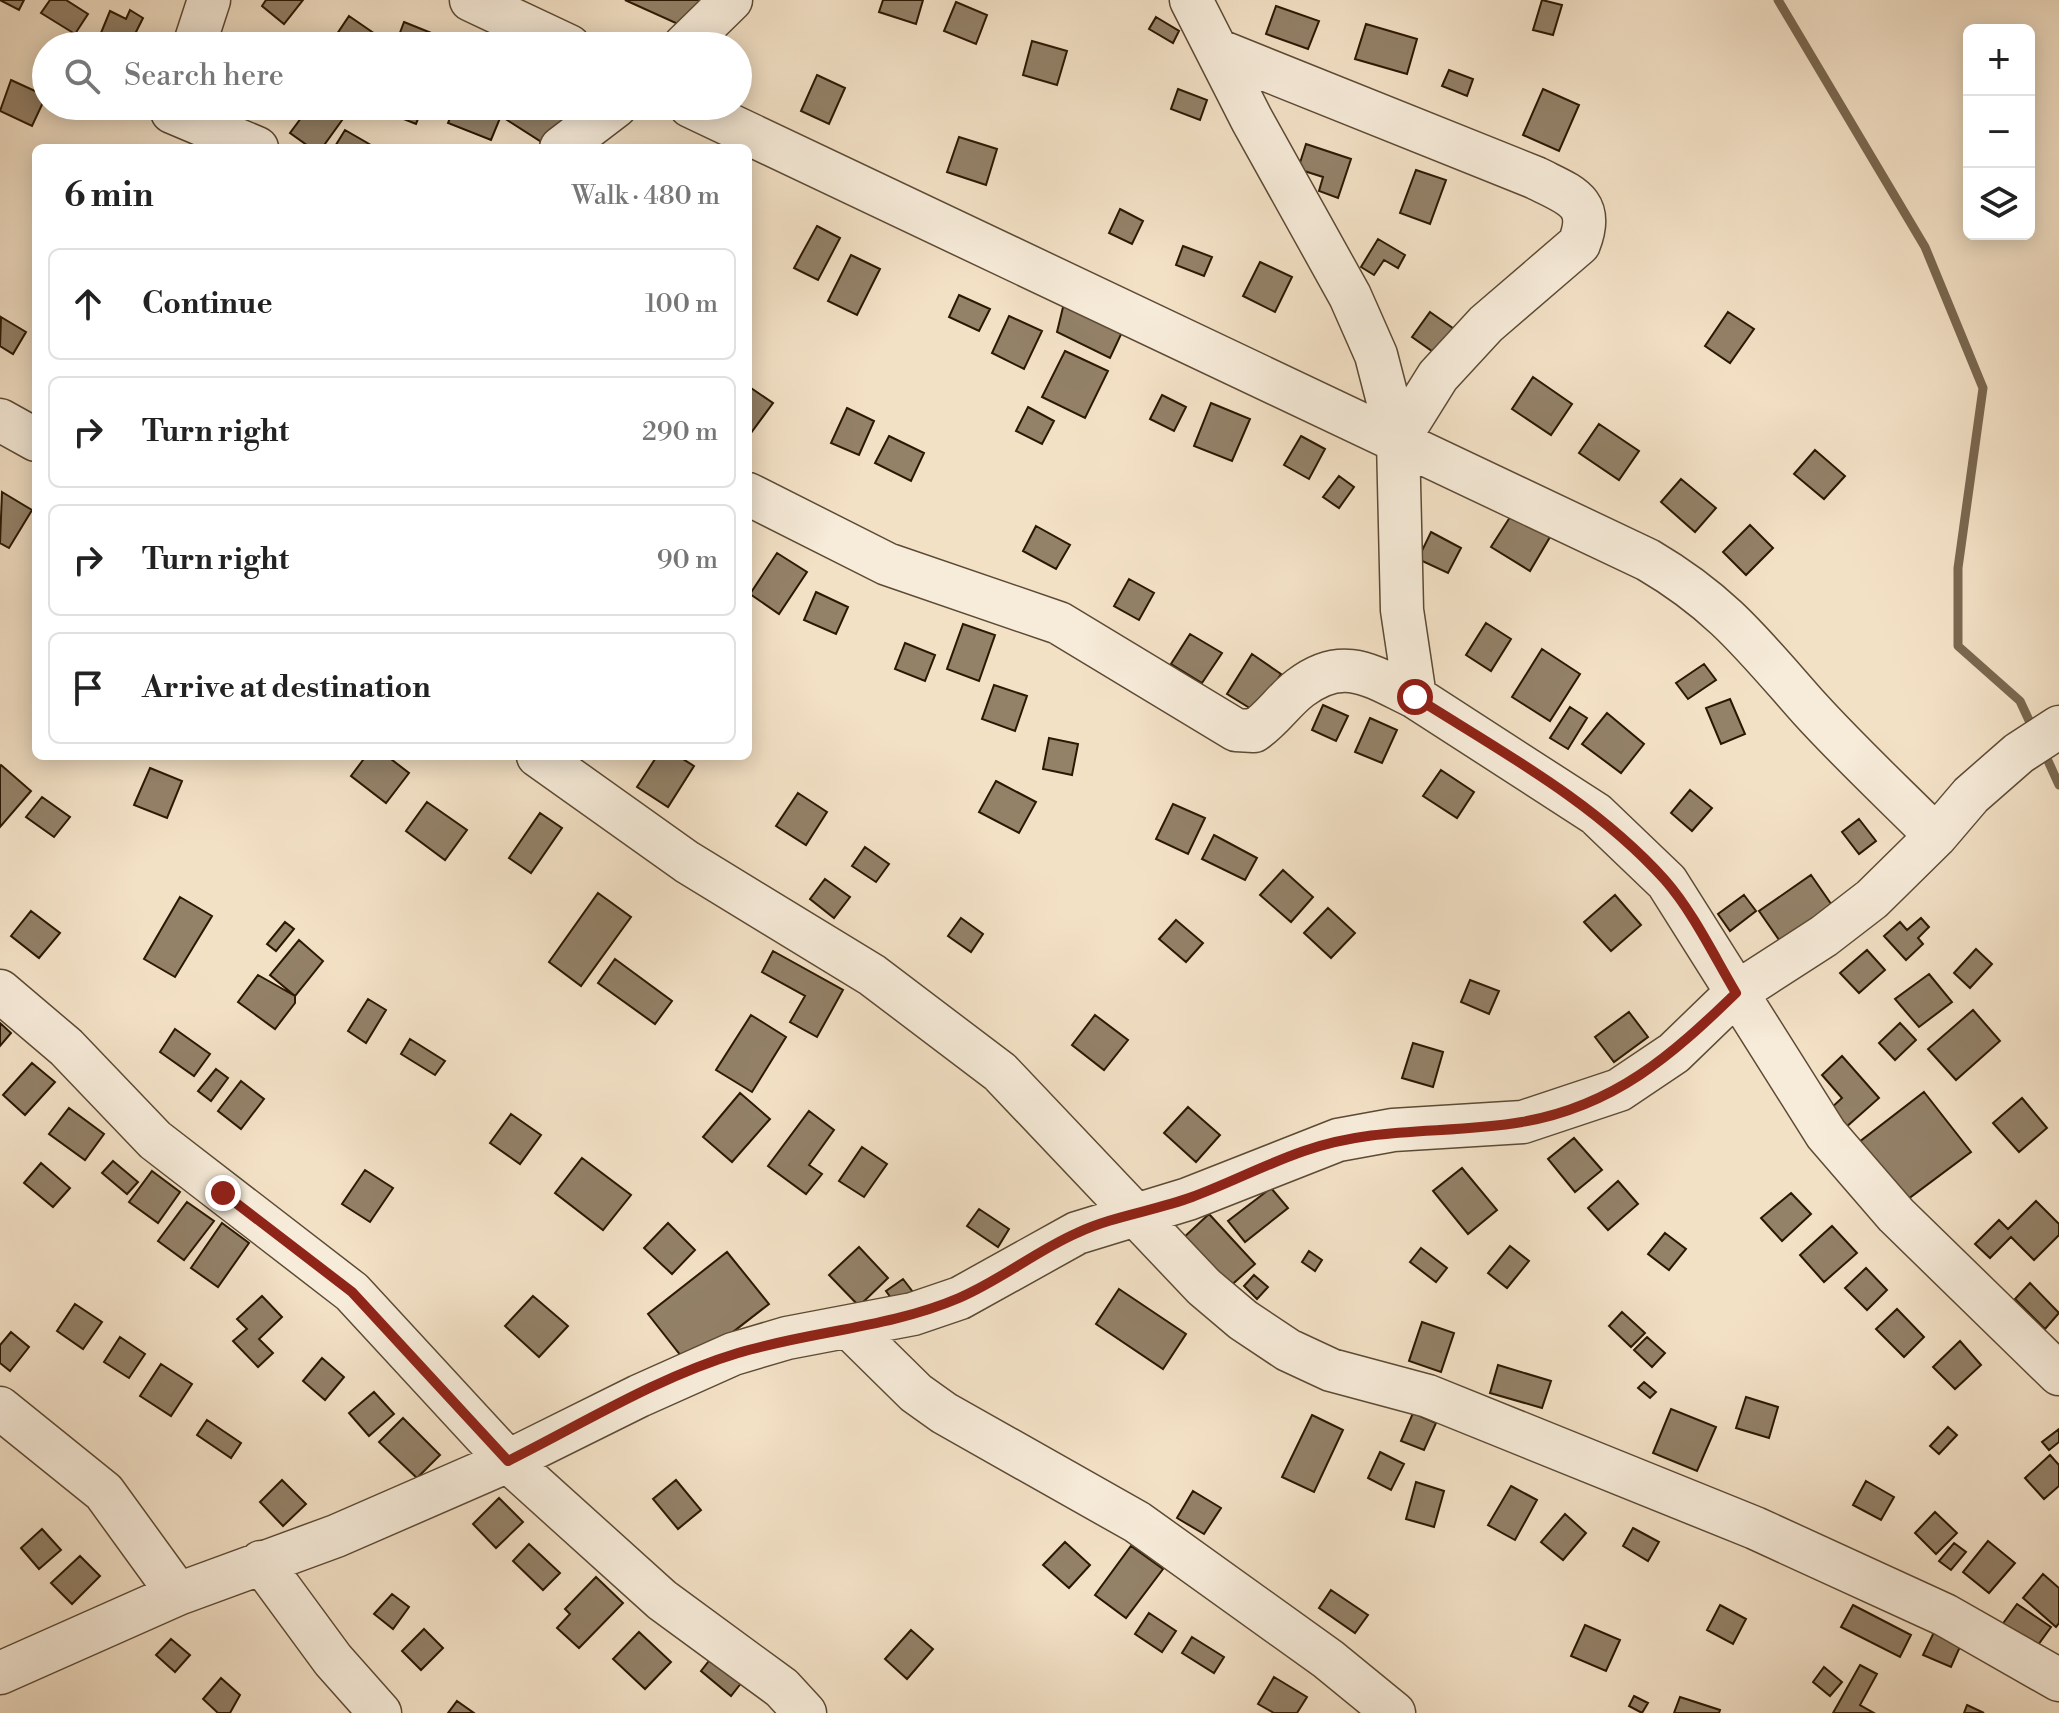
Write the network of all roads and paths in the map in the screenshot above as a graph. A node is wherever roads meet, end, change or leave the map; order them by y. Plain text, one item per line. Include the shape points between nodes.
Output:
1 (209, 0) edge
2 (471, 0) edge
3 (731, 0) edge
4 (1191, 0) edge
5 (199, 32) edge
6 (539, 32) edge
7 (698, 32) edge
8 (1217, 50) junction
9 (191, 120) edge
10 (598, 120) edge
11 (720, 120) edge
12 (248, 144) edge
13 (566, 144) edge
14 (0, 420) edge
15 (32, 438) edge
16 (1398, 440) junction
17 (752, 496) edge
18 (1415, 697) junction
19 (2042, 738) edge
20 (544, 760) edge
21 (1936, 836) junction
22 (0, 991) edge
23 (1736, 993) junction
24 (1132, 1214) junction
25 (850, 1328) junction
26 (2059, 1374) edge
27 (0, 1408) edge
28 (508, 1461) junction
29 (261, 1562) junction
30 (178, 1594) junction
31 (0, 1673) edge
32 (2059, 1680) edge
33 (380, 1713) edge
34 (805, 1713) edge
35 (1394, 1713) edge

1 - 5 street
2 - 6 street
3 - 7 street
4 - 8 street
8 - 16 street via 1363,324
8 - 16 street via 1536,178 1575,198 1584,211 1586,227 1579,244 1447,365
9 - 12 street
10 - 13 street
11 - 16 street
14 - 15 street
16 - 18 street via 1402,610
16 - 21 street via 1692,585 1725,613
17 - 18 street via 887,564 1059,623 1236,730 1254,731 1301,687 1333,673 1356,669
18 - 23 street via 1596,814 1629,844 1667,882
19 - 21 street via 1971,795
20 - 24 street via 687,862 872,975 1000,1072
21 - 23 street via 1872,899
22 - 28 street via 66,1047 155,1140 352,1292
23 - 24 street via 1674,1053 1619,1090 1573,1108 1523,1122 1393,1130 1338,1140 1188,1199
23 - 26 street via 1826,1134 1863,1181
24 - 25 street via 1077,1233 960,1298
24 - 32 street via 1243,1320 1311,1363 1428,1396 1755,1528 1945,1615
25 - 28 street via 733,1354
25 - 35 street via 944,1413 1137,1522
27 - 30 street via 104,1492
28 - 29 street via 336,1536
28 - 34 street via 682,1618 782,1688
29 - 30 street
29 - 33 street via 315,1638
30 - 31 street

